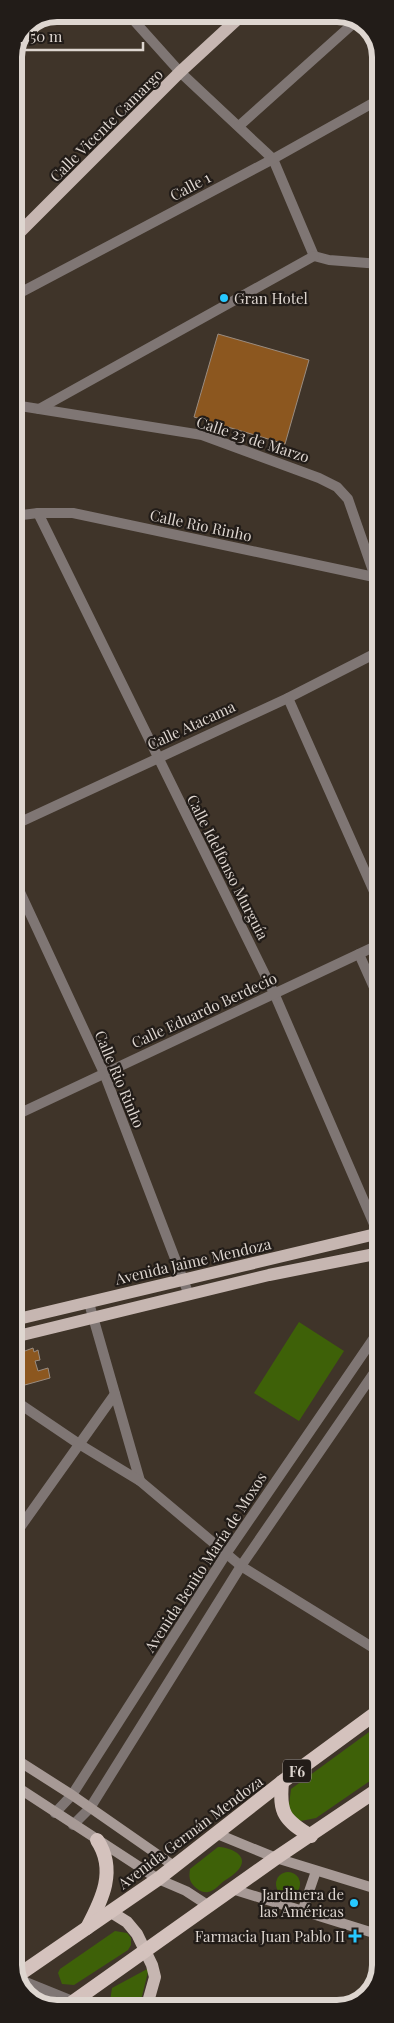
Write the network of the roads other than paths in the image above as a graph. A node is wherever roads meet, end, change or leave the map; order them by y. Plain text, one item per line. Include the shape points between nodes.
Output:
1 (135, 22) edge
2 (234, 23) edge
3 (351, 25) edge
4 (180, 72) junction
5 (371, 105) edge
6 (239, 126) junction
7 (273, 159) junction
8 (22, 230) edge
9 (314, 256) junction
10 (371, 263) edge
11 (22, 292) edge
12 (22, 407) edge
13 (39, 409) junction
14 (38, 513) junction
15 (22, 515) edge
16 (371, 563) edge
17 (371, 578) edge
18 (371, 655) edge
19 (288, 698) junction
20 (156, 758) junction
21 (22, 821) edge
22 (371, 886) edge
23 (22, 897) edge
24 (371, 948) edge
25 (359, 954) junction
26 (371, 982) edge
27 (274, 993) junction
28 (104, 1073) junction
29 (23, 1112) edge
30 (372, 1218) edge
31 (372, 1237) edge
32 (372, 1255) edge
33 (184, 1280) junction
34 (189, 1295) junction
35 (89, 1303) junction
36 (23, 1318) edge
37 (93, 1318) junction
38 (23, 1336) edge
39 (372, 1340) edge
40 (372, 1376) edge
41 (115, 1394) junction
42 (23, 1406) edge
43 (79, 1444) junction
44 (140, 1482) junction
45 (23, 1524) edge
46 (226, 1554) junction
47 (241, 1566) junction
48 (372, 1647) edge
49 (372, 1716) edge
50 (23, 1764) edge
51 (282, 1782) junction
52 (23, 1792) edge
53 (372, 1794) edge
54 (72, 1795) junction
55 (90, 1808) junction
56 (56, 1813) junction
57 (73, 1825) junction
58 (214, 1834) junction
59 (311, 1836) junction
60 (97, 1840) junction
61 (276, 1858) junction
62 (174, 1866) junction
63 (316, 1871) junction
64 (158, 1878) junction
65 (372, 1888) edge
66 (232, 1889) junction
67 (209, 1906) junction
68 (111, 1912) junction
69 (302, 1912) junction
70 (86, 1930) junction
71 (372, 1933) edge
72 (146, 1952) junction
73 (24, 1973) edge
74 (28, 1984) edge
75 (59, 2000) edge
76 (75, 2000) edge
77 (149, 2000) edge

1 - 4 street
2 - 4 main road, Calle Vicente Camargo
3 - 6 street
4 - 6 street
4 - 8 main road, Calle Vicente Camargo
5 - 7 street, Calle 1
6 - 7 street
7 - 9 street
7 - 11 street, Calle 1
9 - 10 street
9 - 13 street
12 - 13 street, Calle 23 de Marzo
13 - 16 street, Calle 23 de Marzo via 202,436 319,478 337,487 348,499
14 - 15 street, Calle Rio Rinho
14 - 17 street, Calle Rio Rinho via 73,513
14 - 20 street, Calle Idelfonso Murguía
18 - 19 street, Calle Atacama
19 - 20 street, Calle Atacama
19 - 22 street
20 - 21 street, Calle Atacama
20 - 27 street, Calle Idelfonso Murguía
23 - 28 street, Calle Rio Rinho
24 - 25 street, Calle Eduardo Berdecio
25 - 26 street
25 - 27 street, Calle Eduardo Berdecio
27 - 28 street, Calle Eduardo Berdecio
27 - 30 street, Calle Idelfonso Murguía
28 - 29 street, Calle Eduardo Berdecio
28 - 33 street, Calle Rio Rinho
31 - 33 main road, Avenida Jaime Mendoza
32 - 34 main road, Avenida Jaime Mendoza
33 - 34 street, Calle Rio Rinho
33 - 35 main road, Avenida Jaime Mendoza
34 - 37 main road, Avenida Jaime Mendoza
35 - 36 main road, Avenida Jaime Mendoza
35 - 37 street
37 - 38 main road, Avenida Jaime Mendoza
37 - 41 street
39 - 46 street, Avenida Benito María de Moxos
40 - 47 street
41 - 43 street
41 - 44 street
42 - 43 street
43 - 44 street
43 - 45 street
44 - 46 street
46 - 47 street
46 - 54 street, Avenida Benito María de Moxos
47 - 48 street
47 - 55 street
49 - 51 highway, Avenida Germán Mendoza / F6
50 - 54 main road
51 - 58 highway, Avenida Germán Mendoza / F6
51 - 59 highway via 282,1812 289,1822
52 - 56 main road
53 - 59 highway
54 - 55 main road
54 - 56 street, Avenida Benito María de Moxos
55 - 57 street
55 - 62 main road
56 - 57 main road
57 - 60 main road
58 - 61 main road
58 - 62 highway, Avenida Germán Mendoza / F6
59 - 61 highway
60 - 64 main road
60 - 70 highway via 104,1850 107,1874 102,1900
61 - 63 main road
61 - 66 highway
62 - 64 highway, Avenida Germán Mendoza / F6
63 - 65 main road
63 - 69 main road
64 - 67 main road
64 - 68 highway, Avenida Germán Mendoza / F6
66 - 67 highway
66 - 69 main road
67 - 72 highway
68 - 70 highway, Avenida Germán Mendoza / F6
68 - 72 main road via 127,1922
69 - 71 main road
70 - 73 highway, Avenida Germán Mendoza / F6
72 - 76 highway
72 - 77 main road via 155,1977
74 - 75 street

